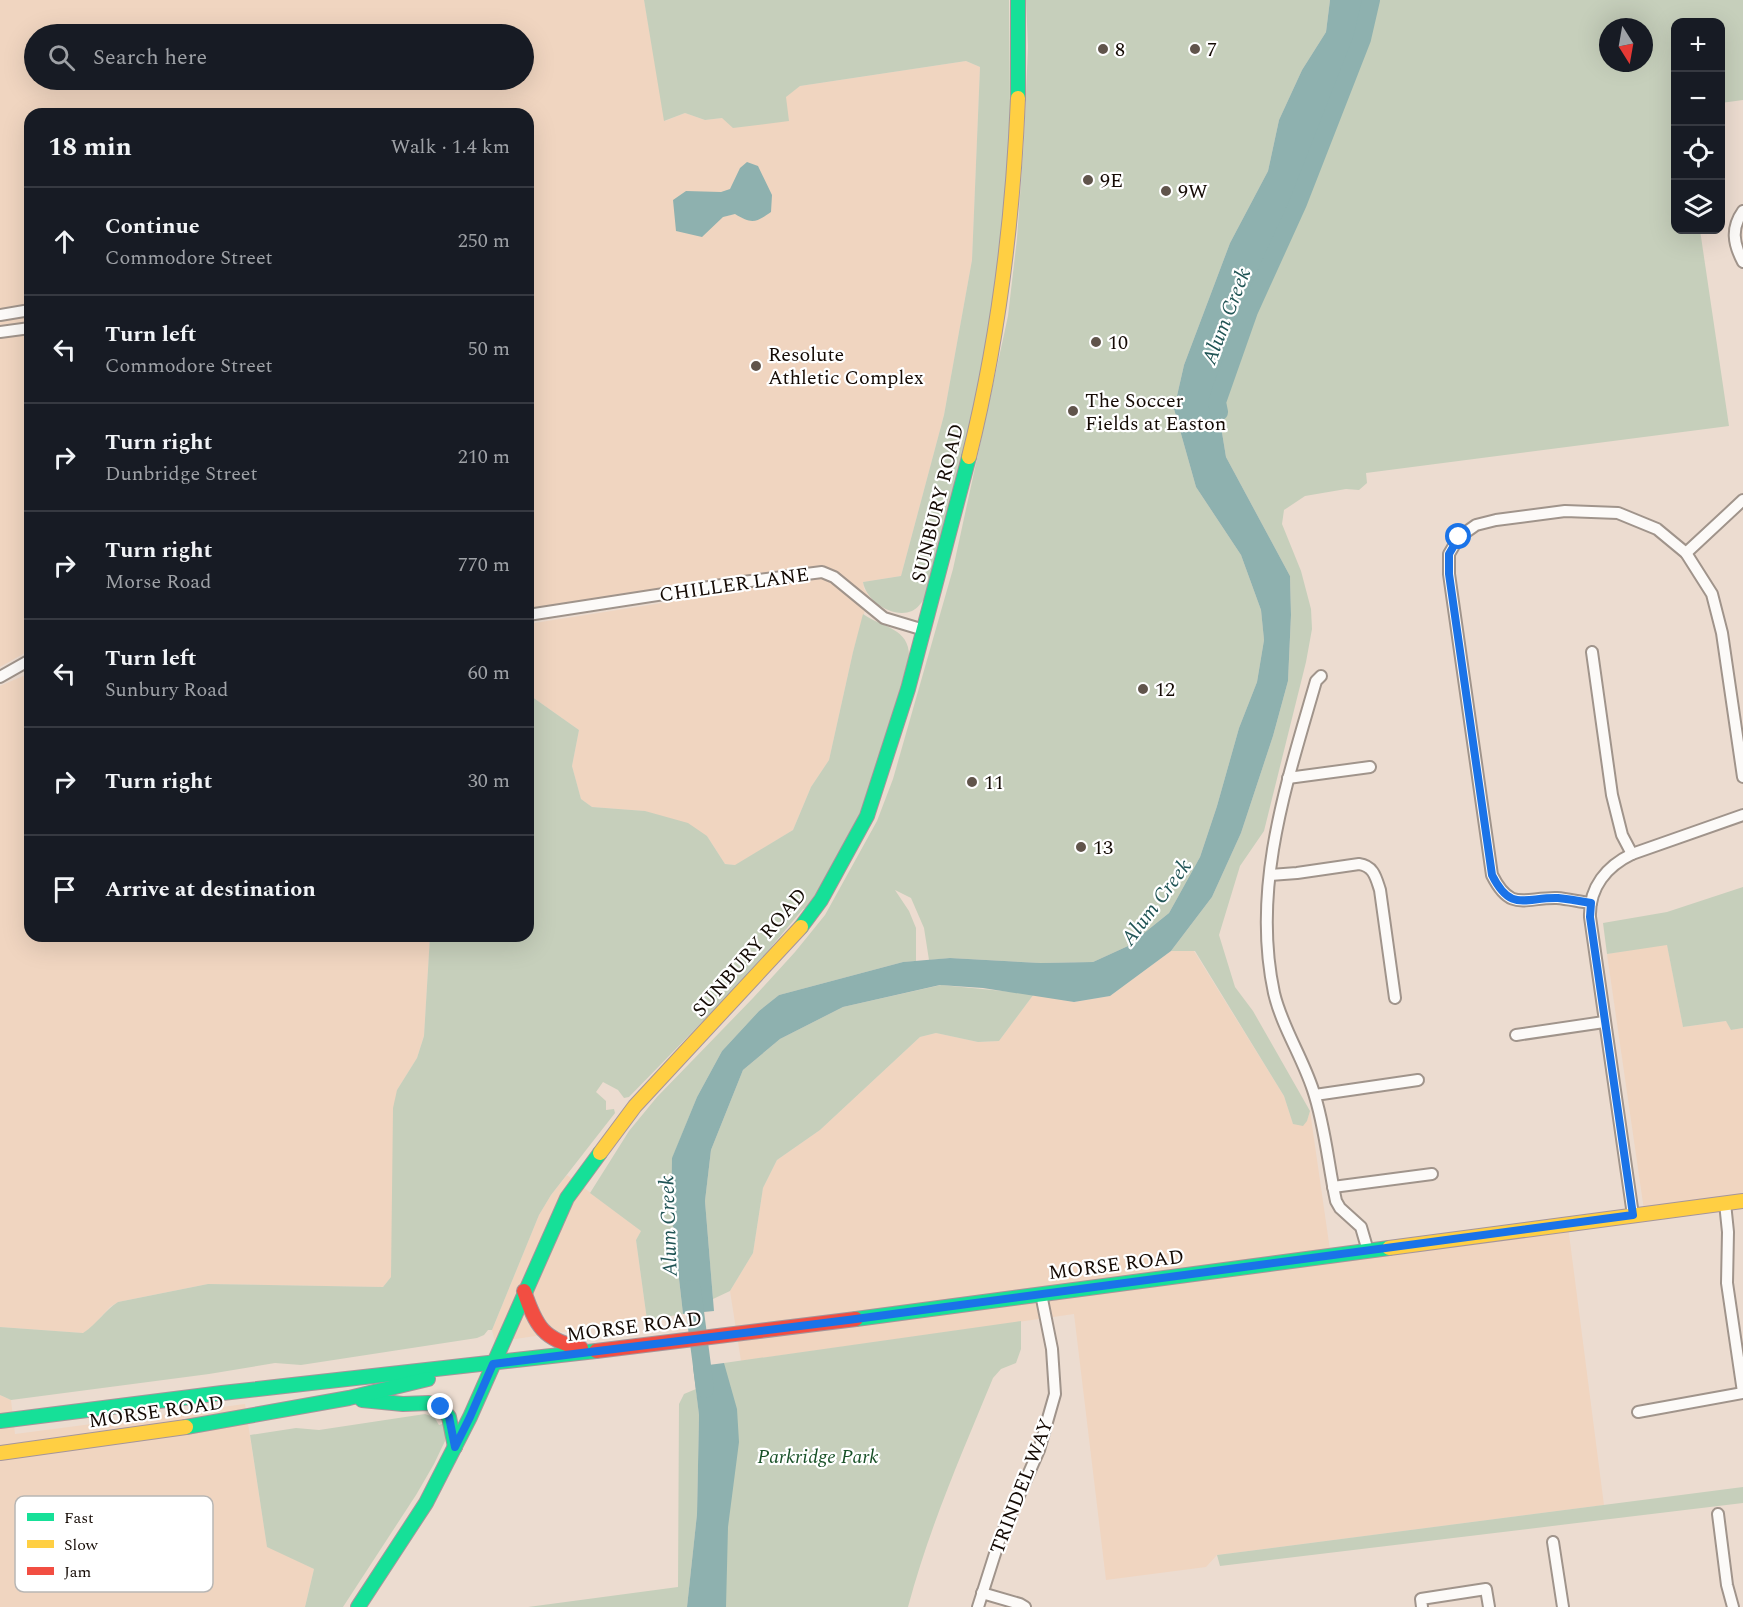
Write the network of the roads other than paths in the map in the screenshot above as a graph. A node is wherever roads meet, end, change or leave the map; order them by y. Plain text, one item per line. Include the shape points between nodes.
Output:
1 (1018, 0) edge
2 (1742, 211) edge
3 (1743, 262) edge
4 (24, 311) edge
5 (0, 315) edge
6 (24, 328) edge
7 (0, 332) edge
8 (1743, 500) edge
9 (1686, 553) junction
10 (534, 614) edge
11 (924, 630) junction
12 (1592, 652) dead end
13 (24, 663) edge
14 (1321, 676) dead end
15 (0, 677) edge
16 (1370, 767) dead end
17 (1743, 777) edge
18 (1288, 778) junction
19 (1743, 815) edge
20 (1632, 854) junction
21 (1270, 875) junction
22 (1591, 903) junction
23 (1395, 998) dead end
24 (1604, 1022) junction
25 (1516, 1035) dead end
26 (1418, 1080) dead end
27 (1315, 1095) junction
28 (1432, 1174) dead end
29 (1333, 1187) junction
30 (1743, 1201) edge
31 (1725, 1203) junction
32 (1633, 1215) junction
33 (1368, 1251) junction
34 (524, 1291) junction
35 (1041, 1293) junction
36 (597, 1350) junction
37 (493, 1364) junction
38 (1743, 1393) edge
39 (350, 1398) junction
40 (1638, 1412) dead end
41 (0, 1421) edge
42 (455, 1447) junction
43 (0, 1453) edge
44 (1718, 1514) dead end
45 (1553, 1542) dead end
46 (982, 1593) junction
47 (358, 1607) edge
48 (978, 1607) edge
49 (1025, 1607) edge
50 (1422, 1607) edge
51 (1489, 1607) edge
52 (1563, 1607) edge
53 (1733, 1607) edge

1 - 11 main road, SUNBURY ROAD via 1016,155 998,320 976,428
2 - 3 street via 1734,240
4 - 5 street
6 - 7 street
8 - 9 street
9 - 17 street via 1712,594 1722,633
9 - 22 street via 1657,529 1618,513 1565,511 1476,525 1459,537 1449,554 1492,875 1500,890 1513,899 1556,898
10 - 11 street, CHILLER LANE via 822,572 834,577 884,618
11 - 34 main road, SUNBURY ROAD via 867,816 821,900 794,937 635,1106 567,1198
12 - 20 street via 1612,795 1622,835
13 - 15 street
14 - 18 street via 1316,681
16 - 18 street
18 - 21 street via 1275,830
19 - 20 street
20 - 22 street via 1604,873
21 - 23 street via 1359,864 1375,873
21 - 27 street via 1266,930 1274,991 1279,1012
22 - 24 street
24 - 25 street
24 - 32 street
26 - 27 street
27 - 29 street
28 - 29 street
29 - 33 street via 1340,1208 1362,1227
30 - 31 main road, MORSE ROAD
31 - 32 main road, MORSE ROAD
31 - 38 street via 1727,1283
32 - 33 main road, MORSE ROAD
33 - 35 main road, MORSE ROAD
34 - 36 main road via 533,1319 543,1332 561,1344
34 - 37 main road, SUNBURY ROAD
35 - 36 main road, MORSE ROAD
35 - 46 street, TRINDEL WAY via 1052,1349 1055,1394 1039,1450 999,1541
36 - 37 main road, MORSE ROAD
37 - 39 main road, MORSE ROAD
37 - 41 main road, MORSE ROAD via 222,1392
37 - 42 main road, SUNBURY ROAD
38 - 40 street
39 - 42 main road via 403,1404 429,1402 441,1407 449,1417
39 - 43 main road, MORSE ROAD via 227,1421
42 - 47 main road, SUNBURY ROAD via 426,1503
44 - 53 street
45 - 52 street
46 - 48 street, TRINDEL WAY
46 - 49 street
50 - 51 street via 1421,1599 1486,1589

